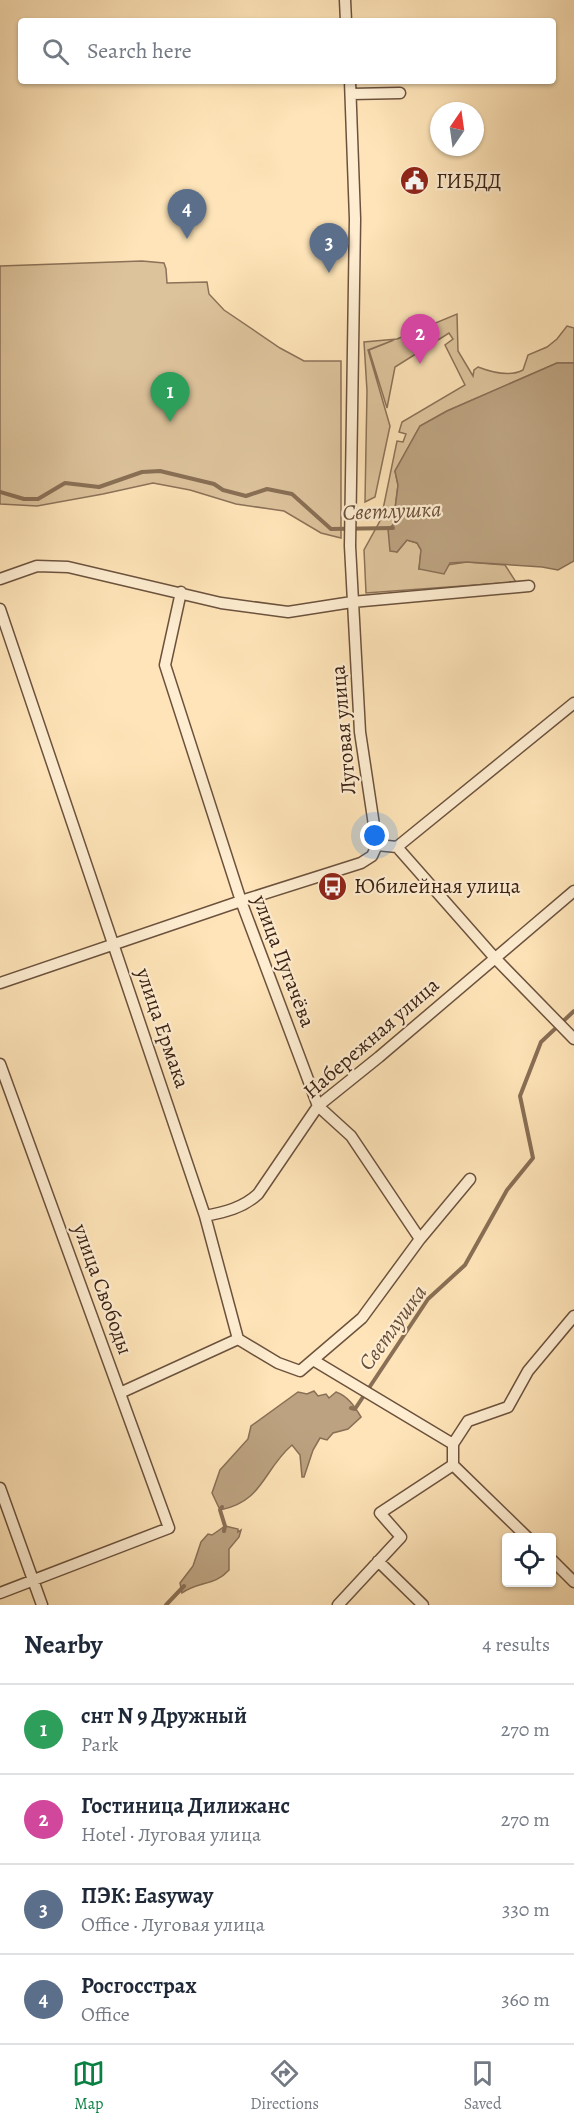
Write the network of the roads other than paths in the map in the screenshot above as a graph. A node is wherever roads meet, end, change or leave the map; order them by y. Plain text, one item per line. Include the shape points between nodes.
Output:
1 (345, 0) edge
2 (346, 18) edge
3 (350, 84) edge
4 (400, 93) dead end
5 (351, 94) junction
6 (0, 579) edge
7 (529, 586) dead end
8 (181, 592) junction
9 (352, 602) junction
10 (0, 609) edge
11 (574, 703) edge
12 (377, 845) junction
13 (397, 848) junction
14 (574, 891) edge
15 (241, 902) junction
16 (114, 944) junction
17 (495, 957) junction
18 (0, 983) edge
19 (574, 1039) edge
20 (0, 1064) edge
21 (318, 1106) junction
22 (470, 1179) dead end
23 (205, 1216) junction
24 (420, 1239) junction
25 (574, 1316) edge
26 (238, 1340) junction
27 (313, 1360) junction
28 (120, 1393) junction
29 (453, 1444) junction
30 (453, 1465) junction
31 (0, 1488) edge
32 (523, 1533) edge
33 (378, 1561) junction
34 (556, 1564) edge
35 (32, 1582) junction
36 (574, 1582) edge
37 (0, 1593) edge
38 (42, 1605) edge
39 (338, 1605) edge
40 (423, 1605) edge

1 - 2 street
3 - 5 street
4 - 5 street
5 - 9 street, Луговая улица via 355,219
6 - 8 street via 37,566 68,567
7 - 9 street
8 - 9 street via 221,603 288,612
8 - 15 street, улица Пугачёва via 165,665
9 - 12 street, Луговая улица via 360,732
10 - 16 street, улица Ермака
11 - 13 street
12 - 13 street
12 - 15 street via 372,856 361,863
13 - 17 street
14 - 17 street, Набережная улица
15 - 16 street
15 - 21 street, улица Пугачёва
16 - 18 street
16 - 23 street, улица Ермака
17 - 19 street
17 - 21 street, Набережная улица
20 - 28 street, улица Свободы
21 - 23 street, Набережная улица via 249,1203
21 - 24 street, улица Пугачёва via 351,1136
22 - 24 street
23 - 26 street, улица Ермака
24 - 27 street via 362,1318
25 - 29 street via 528,1371 508,1407 468,1421
26 - 27 street via 300,1371
26 - 28 street
27 - 29 street
28 - 35 street, улица Свободы via 168,1528
29 - 30 street
30 - 32 street
30 - 33 street via 380,1513 401,1537
31 - 35 street
33 - 39 street
33 - 40 street
34 - 36 street
35 - 37 street
35 - 38 street

